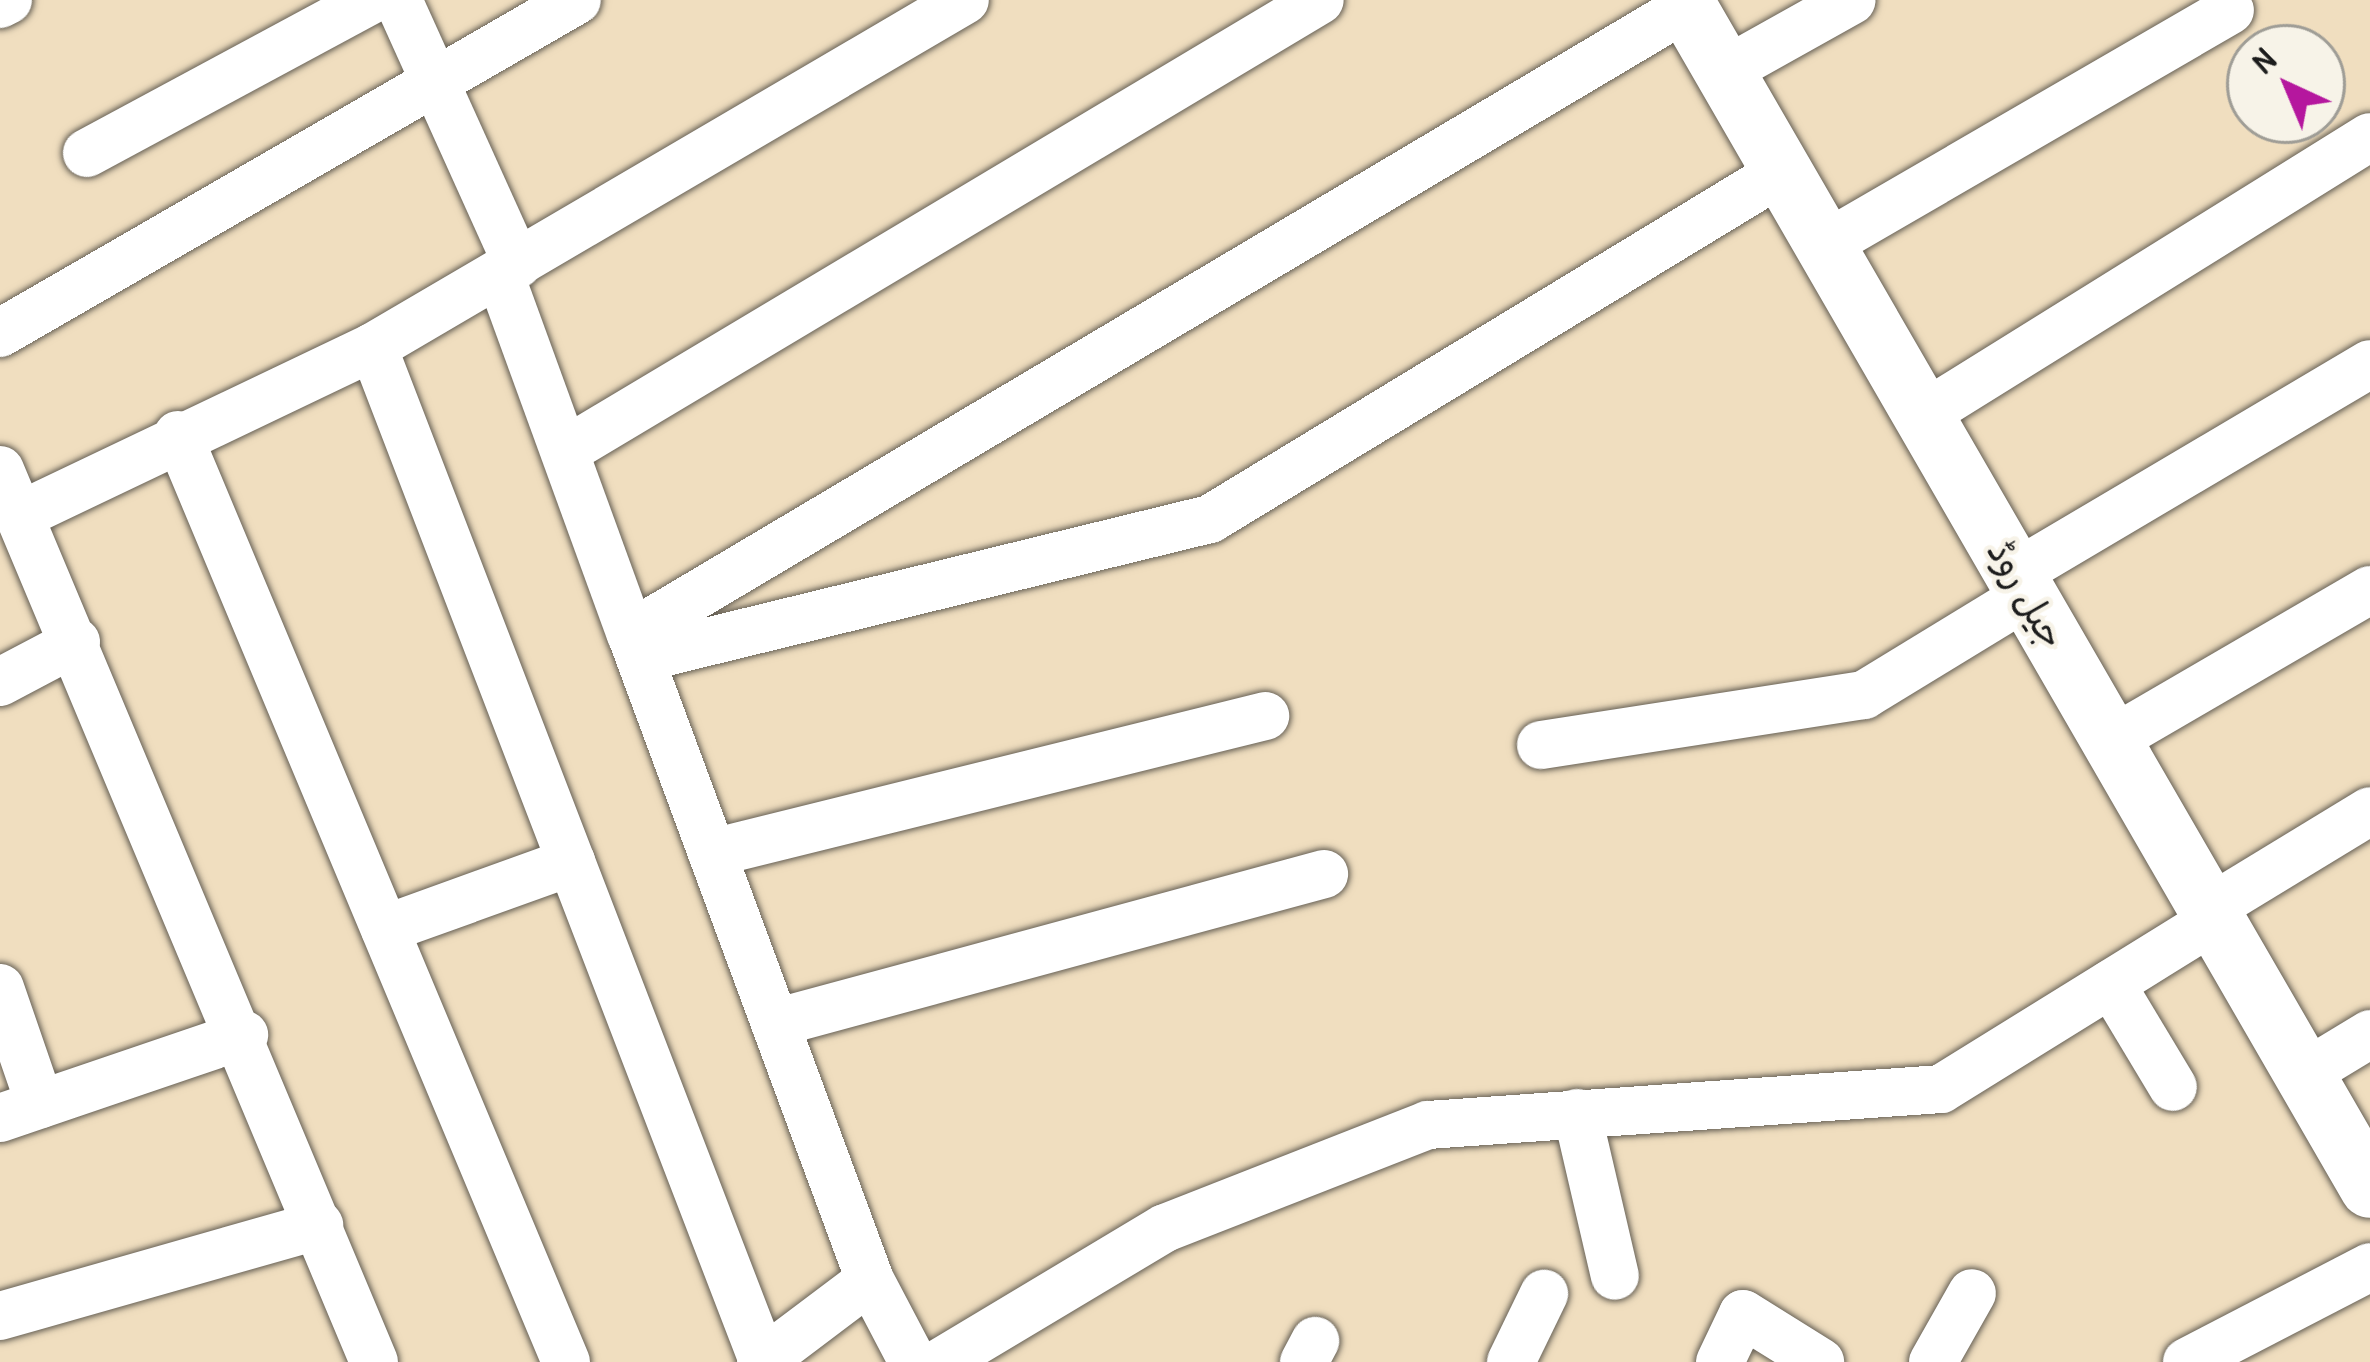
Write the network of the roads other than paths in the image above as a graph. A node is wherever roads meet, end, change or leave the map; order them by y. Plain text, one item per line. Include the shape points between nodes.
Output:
1 (371, 0) edge
2 (398, 0) edge
3 (577, 0) edge
4 (965, 0) edge
5 (1320, 0) edge
6 (1852, 0) edge
7 (1685, 3) edge
8 (2230, 10) dead end
9 (1725, 71) junction
10 (433, 83) junction
11 (2370, 137) edge
12 (87, 153) dead end
13 (1783, 171) junction
14 (1825, 245) junction
15 (508, 269) junction
16 (0, 333) edge
17 (373, 347) junction
18 (2370, 364) edge
19 (1923, 415) junction
20 (178, 435) junction
21 (565, 451) junction
22 (0, 470) edge
23 (23, 514) junction
24 (2022, 585) junction
25 (2370, 590) edge
26 (76, 642) junction
27 (636, 646) junction
28 (0, 682) edge
29 (1265, 716) dead end
30 (2112, 740) junction
31 (1541, 745) dead end
32 (2370, 812) edge
33 (712, 854) junction
34 (571, 862) junction
35 (1324, 874) dead end
36 (2212, 914) junction
37 (385, 929) junction
38 (2110, 984) junction
39 (0, 988) edge
40 (775, 1023) junction
41 (2370, 1034) edge
42 (244, 1036) junction
43 (2305, 1074) junction
44 (2174, 1087) dead end
45 (20, 1111) edge
46 (1577, 1113) junction
47 (2370, 1188) edge
48 (319, 1225) junction
49 (2370, 1268) edge
50 (1615, 1276) dead end
51 (870, 1280) junction
52 (1972, 1293) dead end
53 (1544, 1294) dead end
54 (0, 1316) edge
55 (374, 1362) edge
56 (566, 1362) edge
57 (762, 1362) edge
58 (913, 1362) edge
59 (941, 1362) edge
60 (1511, 1362) edge
61 (1720, 1362) edge
62 (1820, 1362) edge
63 (1934, 1362) edge
64 (2187, 1362) edge

1 - 12 street
2 - 10 street
3 - 10 street
4 - 15 street
5 - 21 street
6 - 9 street
7 - 9 main road, جیل روڈ
7 - 27 street
8 - 14 street
9 - 13 main road, جیل روڈ
10 - 15 street
10 - 16 street
11 - 19 street
13 - 14 main road, جیل روڈ
13 - 27 street via 1210,519
14 - 19 main road, جیل روڈ
15 - 17 street
15 - 21 street
17 - 20 street
17 - 34 street
18 - 24 street
19 - 24 main road, جیل روڈ
20 - 23 street
20 - 37 street
21 - 27 street
22 - 23 street
23 - 26 street
24 - 30 main road, جیل روڈ
24 - 31 street via 1864,695
25 - 30 street
26 - 28 street
26 - 42 street
27 - 33 street
29 - 33 street
30 - 36 main road, جیل روڈ
32 - 36 street
33 - 40 street
34 - 37 street
34 - 57 street
35 - 40 street
36 - 38 street
36 - 43 main road, جیل روڈ
37 - 56 street
38 - 44 street
38 - 46 street via 1941,1089 1906,1098
39 - 45 street
40 - 51 street
41 - 43 street
42 - 45 street
42 - 48 street
43 - 47 main road, جیل روڈ
46 - 50 street
46 - 59 street via 1428,1126 1165,1228
48 - 54 street
48 - 55 street
49 - 64 street
51 - 57 street
51 - 58 street
52 - 63 street
53 - 60 street
61 - 62 street via 1743,1314

